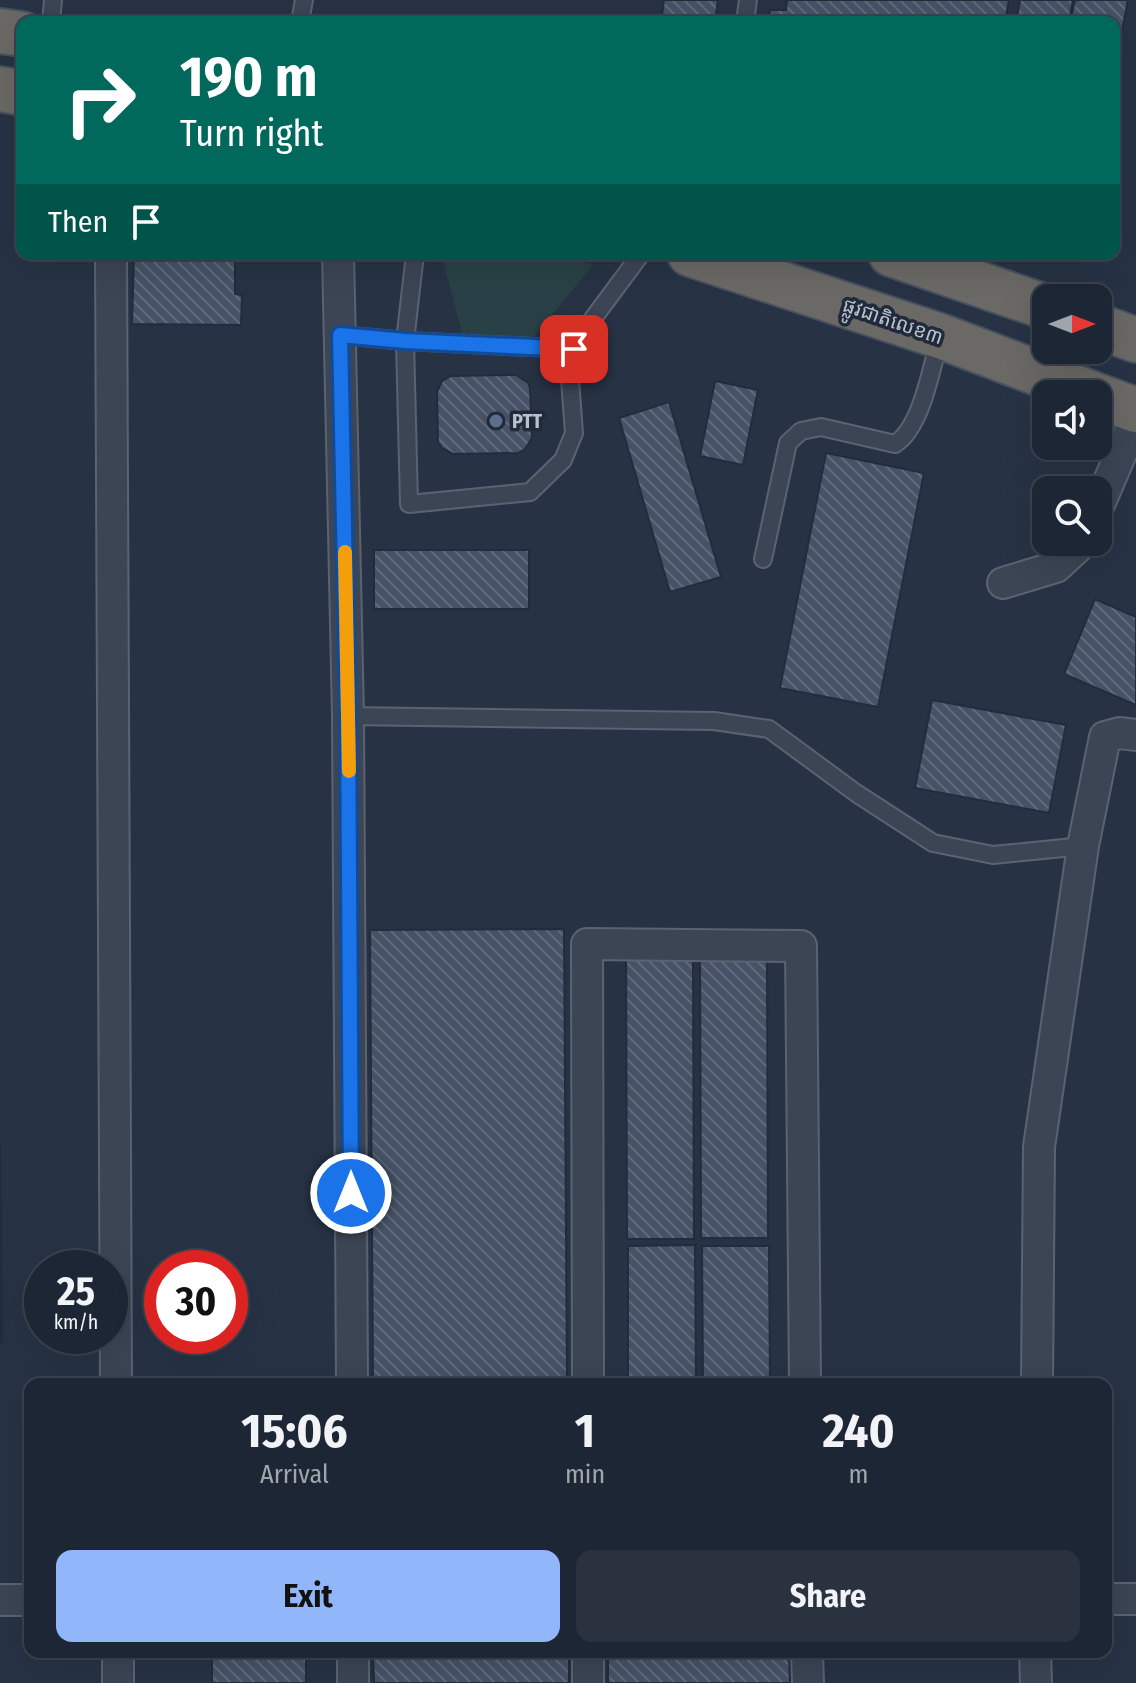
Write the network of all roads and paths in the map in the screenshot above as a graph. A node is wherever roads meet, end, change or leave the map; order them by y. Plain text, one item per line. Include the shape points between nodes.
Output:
1 (111, 260) edge
2 (338, 260) edge
3 (414, 260) edge
4 (637, 260) edge
5 (708, 260) edge
6 (909, 260) edge
7 (1032, 302) edge
8 (1112, 331) edge
9 (340, 335) junction
10 (940, 336) junction
11 (1136, 340) edge
12 (405, 341) junction
13 (574, 349) junction
14 (1056, 380) edge
15 (1112, 401) edge
16 (1136, 410) edge
17 (1136, 418) edge
18 (1111, 476) edge
19 (1068, 556) edge
20 (763, 559) dead end
21 (1003, 583) dead end
22 (348, 716) junction
23 (1136, 735) edge
24 (1083, 846) junction
25 (116, 1378) edge
26 (352, 1378) edge
27 (588, 1378) edge
28 (805, 1378) edge
29 (1037, 1378) edge
30 (1112, 1599) edge
31 (1136, 1599) edge
32 (0, 1600) edge
33 (24, 1600) edge
34 (118, 1658) edge
35 (353, 1658) edge
36 (588, 1658) edge
37 (807, 1658) edge
38 (1035, 1658) edge
39 (118, 1683) edge
40 (353, 1683) edge
41 (588, 1683) edge
42 (808, 1683) edge
43 (1036, 1683) edge

1 - 25 street
2 - 9 street
3 - 12 lane
4 - 13 lane
5 - 10 highway, ផ្លូវជាតិលេខ៣
6 - 7 highway
8 - 11 highway
9 - 12 lane
9 - 22 street
10 - 14 highway, ផ្លូវជាតិលេខ៣
10 - 20 lane via 917,416 905,438 895,444 821,427 801,431 788,443
12 - 13 lane
12 - 13 lane via 409,504 530,492 563,460 574,433 569,366
15 - 16 highway, ផ្លូវជាតិលេខ៣
17 - 18 street
19 - 21 street via 1056,567
22 - 24 lane via 714,721 769,729 933,843 993,855
22 - 26 street
23 - 24 street via 1105,737
24 - 29 street via 1039,1147
27 - 28 street via 587,944 801,946
30 - 31 street
32 - 33 street
34 - 39 street
35 - 40 street
36 - 41 street
37 - 42 street
38 - 43 street

